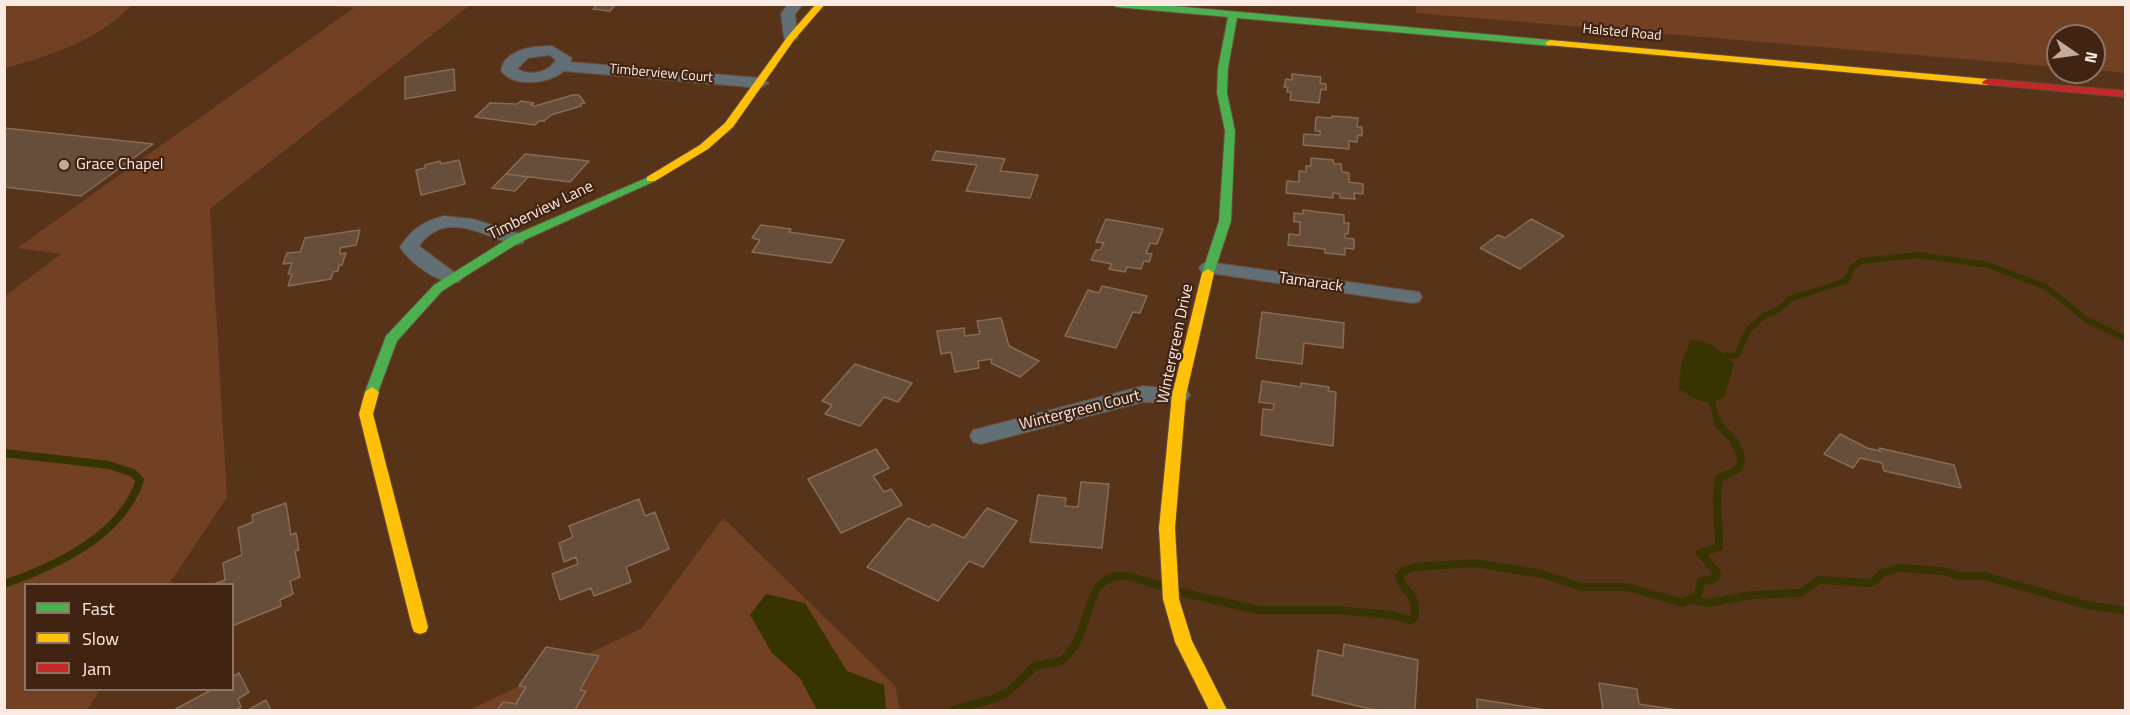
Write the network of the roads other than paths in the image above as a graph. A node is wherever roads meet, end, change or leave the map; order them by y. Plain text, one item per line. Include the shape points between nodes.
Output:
1 (796, 4) edge
2 (821, 4) edge
3 (1116, 4) edge
4 (1233, 16) junction
5 (791, 38) junction
6 (561, 66) dead end
7 (761, 83) junction
8 (2126, 94) edge
9 (516, 239) junction
10 (1209, 268) junction
11 (452, 278) junction
12 (1412, 297) dead end
13 (1179, 395) junction
14 (981, 436) dead end
15 (420, 627) dead end
16 (1218, 711) edge

1 - 5 street via 789,14
2 - 5 street, Timberview Lane
3 - 4 street, Halsted Road
4 - 8 street, Halsted Road
4 - 10 street, Wintergreen Drive via 1222,93 1230,131 1225,221
5 - 7 street, Timberview Lane
6 - 7 street, Timberview Court
7 - 9 street, Timberview Lane via 729,125 705,147 655,177
9 - 11 street, Timberview Lane
9 - 11 street via 457,220 416,235 409,247
10 - 12 street, Tamarack
10 - 13 street, Wintergreen Drive
11 - 15 street, Timberview Lane via 392,339 366,414
13 - 14 street, Wintergreen Court via 1143,394
13 - 16 street, Wintergreen Drive via 1167,528 1171,599 1184,642

